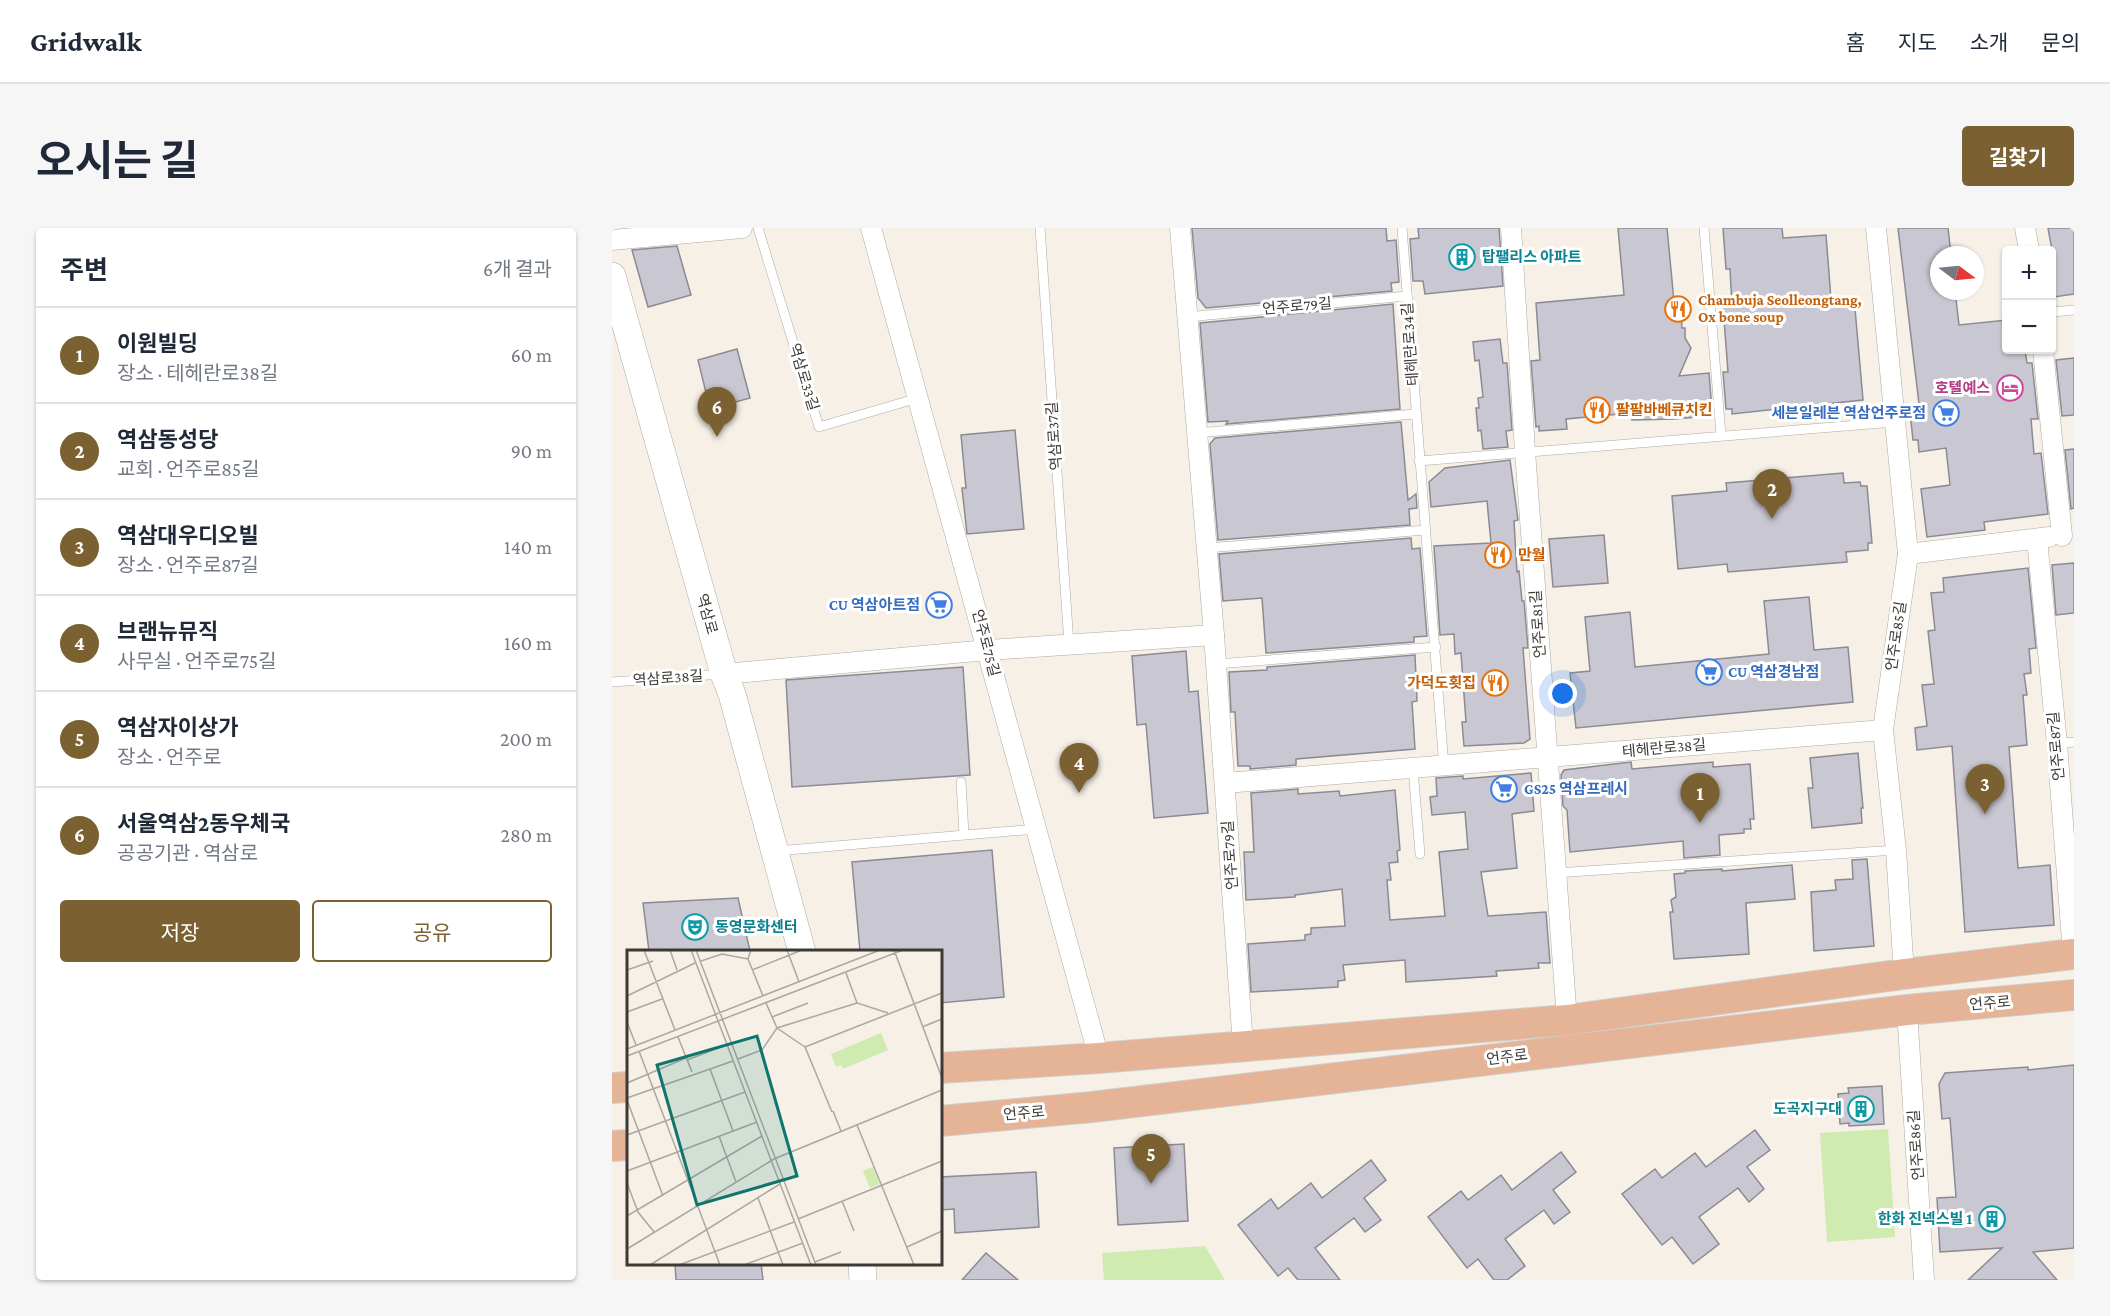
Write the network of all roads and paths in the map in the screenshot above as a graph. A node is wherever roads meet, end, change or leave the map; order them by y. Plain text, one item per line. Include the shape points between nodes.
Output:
1 (742, 228) edge
2 (758, 228) edge
3 (871, 228) edge
4 (1040, 228) edge
5 (1180, 228) edge
6 (1402, 228) edge
7 (1511, 228) edge
8 (1704, 228) edge
9 (1876, 228) edge
10 (2025, 228) edge
11 (612, 240) edge
12 (2028, 246) edge
13 (612, 276) edge
14 (1407, 296) junction
15 (2074, 310) edge
16 (2056, 312) edge
17 (1187, 317) junction
18 (2044, 354) edge
19 (918, 398) junction
20 (1415, 414) junction
21 (1895, 422) junction
22 (1197, 433) junction
23 (1721, 435) junction
24 (1525, 451) junction
25 (1419, 461) junction
26 (1426, 530) junction
27 (2068, 536) edge
28 (2037, 538) junction
29 (1207, 548) junction
30 (1908, 554) junction
31 (1214, 636) junction
32 (1069, 644) junction
33 (1436, 647) junction
34 (988, 650) junction
35 (1216, 664) junction
36 (724, 674) junction
37 (612, 682) edge
38 (1883, 730) junction
39 (2065, 743) edge
40 (1548, 758) junction
41 (1444, 767) junction
42 (1413, 769) junction
43 (962, 782) dead end
44 (1226, 783) junction
45 (1037, 829) junction
46 (964, 835) junction
47 (1896, 850) junction
48 (774, 851) junction
49 (1420, 854) dead end
50 (1556, 873) junction
51 (802, 950) edge
52 (2074, 954) edge
53 (1904, 974) junction
54 (2074, 996) edge
55 (1907, 1010) junction
56 (1567, 1020) junction
57 (1244, 1046) junction
58 (1099, 1058) junction
59 (942, 1068) edge
60 (627, 1087) edge
61 (612, 1088) edge
62 (942, 1121) edge
63 (627, 1145) edge
64 (612, 1146) edge
65 (862, 1265) edge
66 (863, 1280) edge
67 (1924, 1280) edge

1 - 11 street
2 - 19 lane, 역삼로33길 via 819,427
3 - 19 street, 언주로75길
4 - 32 lane, 역삼로37길
5 - 17 street, 언주로79길
6 - 14 lane, 테헤란로34길
7 - 24 street, 언주로81길
8 - 23 lane
9 - 21 street, 언주로85길
10 - 12 street
13 - 36 main road, 역삼로
14 - 17 lane, 언주로79길
14 - 20 lane, 테헤란로34길
15 - 16 lane
17 - 22 street, 언주로79길
18 - 27 street
19 - 34 street, 언주로75길
20 - 22 lane
20 - 25 lane, 테헤란로34길
21 - 23 lane
21 - 30 street, 언주로85길
22 - 29 street, 언주로79길
23 - 24 lane
24 - 25 lane
24 - 40 street, 언주로81길
25 - 26 lane
26 - 29 lane
26 - 33 lane
27 - 28 street
28 - 30 street
28 - 39 street, 언주로87길
29 - 31 street, 언주로79길
30 - 38 street, 언주로85길
31 - 32 street
31 - 35 street, 언주로79길
32 - 34 street
33 - 35 lane
33 - 41 lane
34 - 36 street
34 - 45 street, 언주로75길
35 - 44 street, 언주로79길
36 - 37 lane, 역삼로38길
36 - 48 main road, 역삼로
38 - 40 street, 테헤란로38길
38 - 47 street, 언주로85길
39 - 52 street, 언주로87길
40 - 41 street, 테헤란로38길
40 - 50 street, 언주로81길
41 - 42 street, 테헤란로38길
42 - 44 street, 테헤란로38길
42 - 49 lane
43 - 46 lane
44 - 57 street, 언주로79길
45 - 46 lane
45 - 58 street, 언주로75길
46 - 48 lane
47 - 50 lane
47 - 53 street, 언주로85길
48 - 51 main road, 역삼로
50 - 56 street, 언주로81길
52 - 53 main road, 언주로
53 - 56 main road, 언주로
54 - 55 main road, 언주로
55 - 62 main road, 언주로
55 - 67 street, 언주로86길
56 - 57 main road, 언주로
57 - 58 main road, 언주로
58 - 59 main road, 언주로
60 - 61 main road
63 - 64 main road
65 - 66 main road

